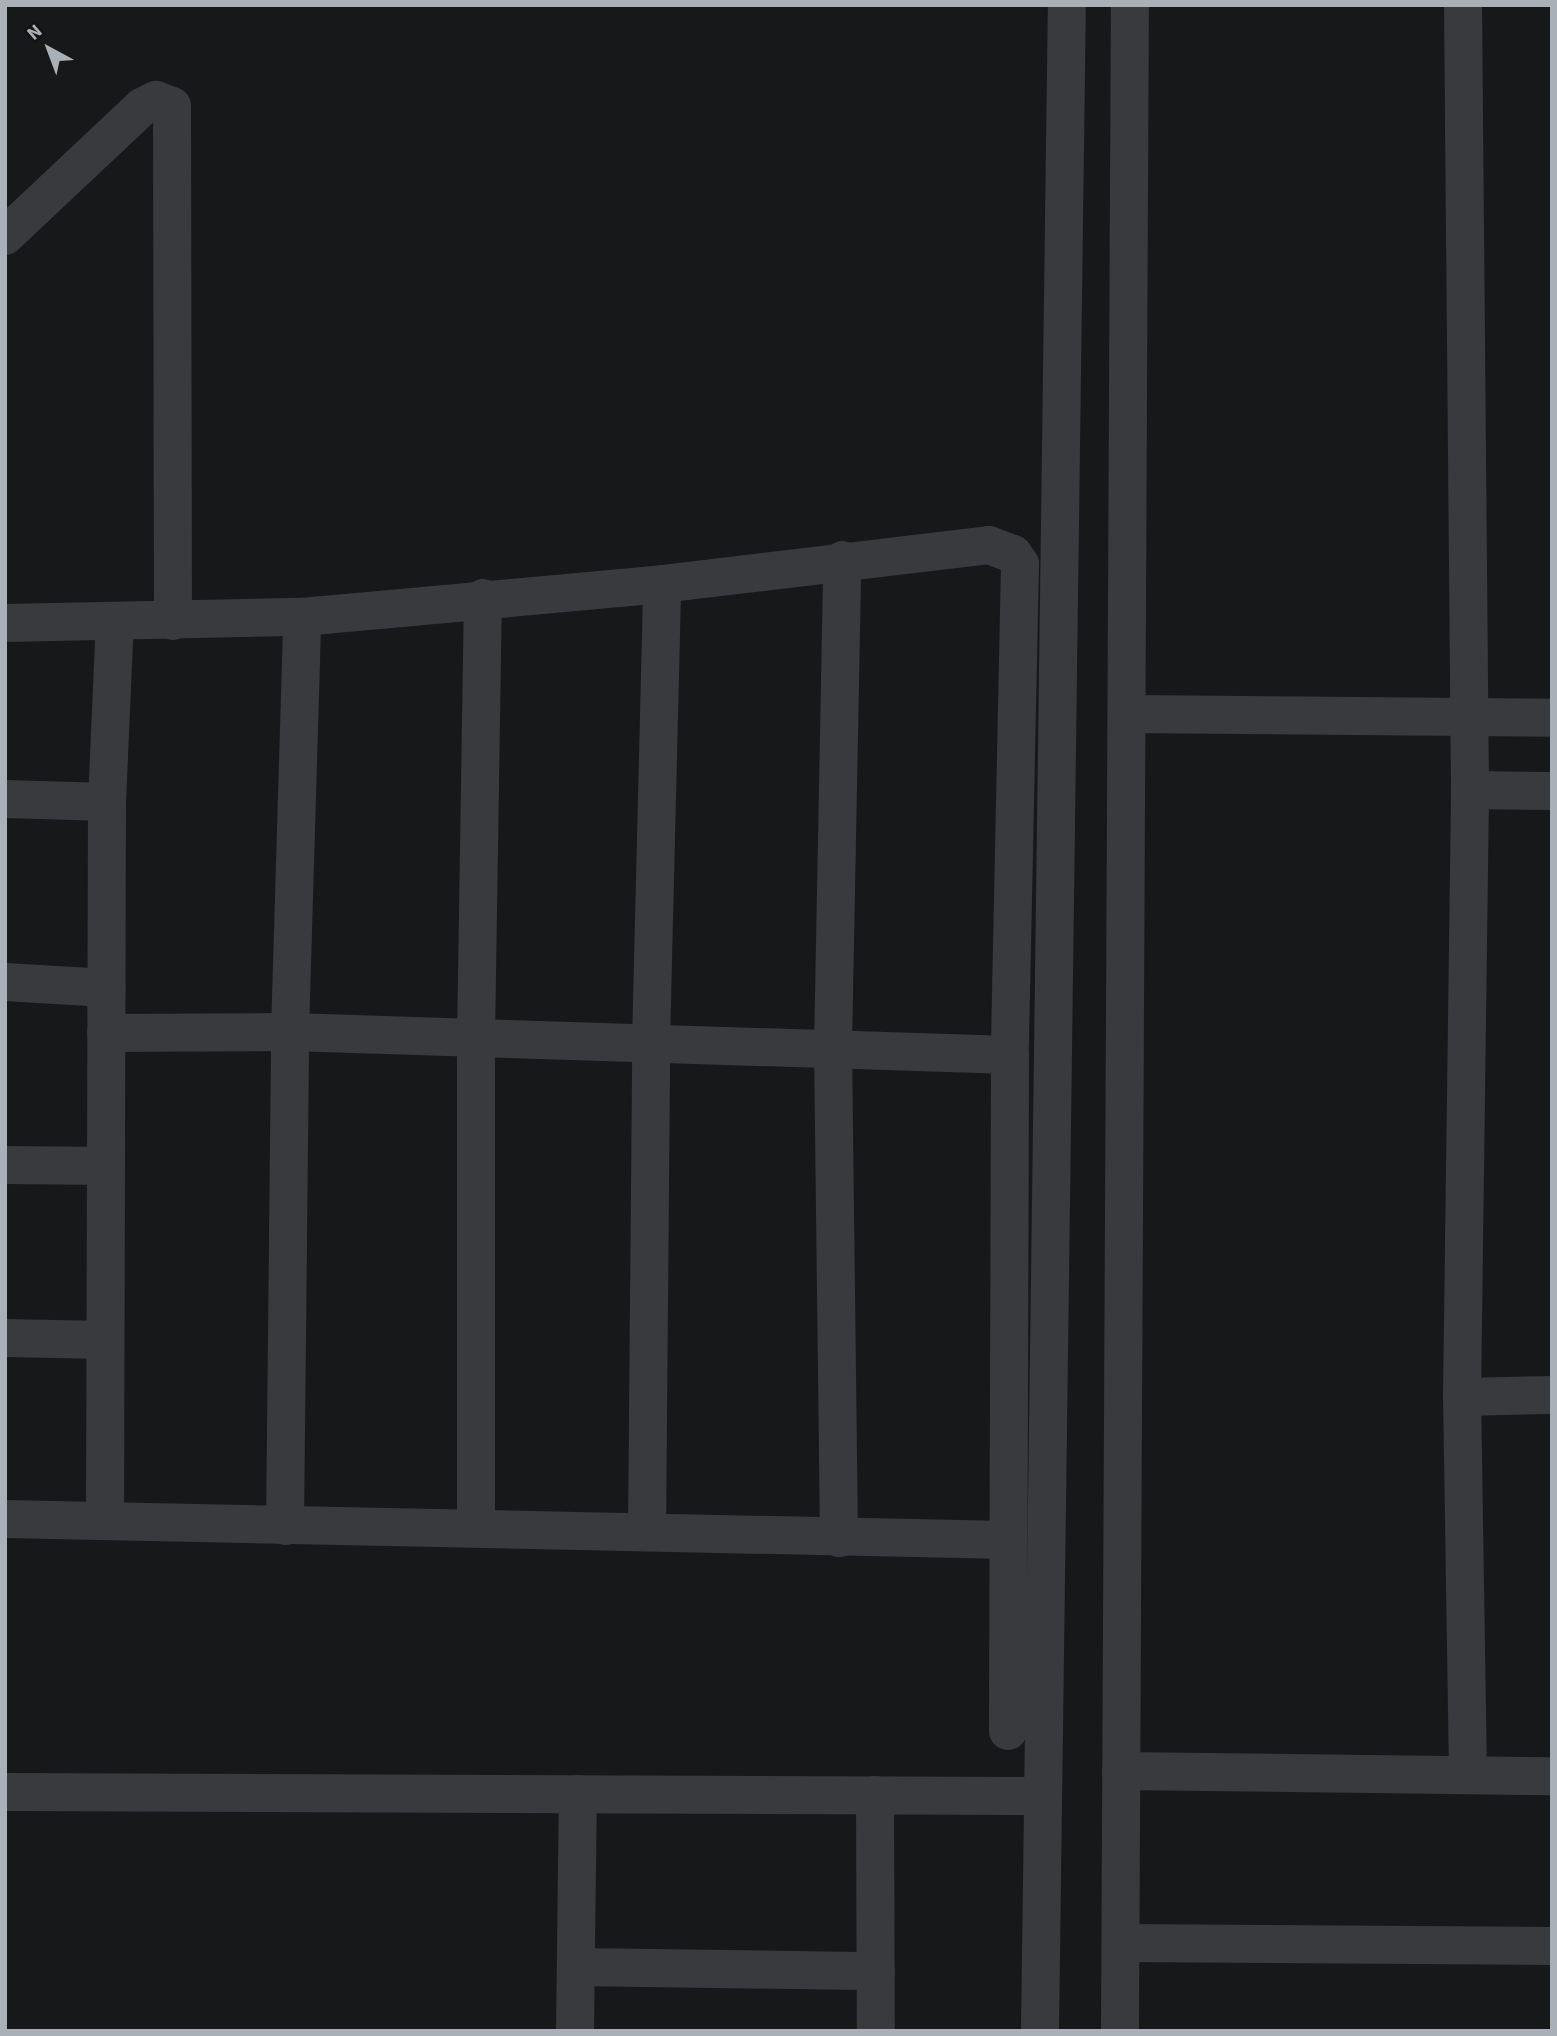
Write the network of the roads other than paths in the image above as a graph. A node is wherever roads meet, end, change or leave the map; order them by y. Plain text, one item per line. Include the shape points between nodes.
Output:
1 (1067, 5) edge
2 (1130, 5) edge
3 (1463, 5) edge
4 (5, 236) edge
5 (842, 560) junction
6 (662, 584) junction
7 (483, 598) junction
8 (302, 617) junction
9 (173, 621) junction
10 (115, 622) junction
11 (5, 623) edge
12 (1130, 714) junction
13 (1552, 718) edge
14 (1469, 720) junction
15 (1470, 790) junction
16 (1552, 790) edge
17 (5, 799) edge
18 (107, 802) junction
19 (5, 982) edge
20 (107, 988) junction
21 (290, 1032) junction
22 (106, 1033) junction
23 (476, 1040) junction
24 (651, 1043) junction
25 (833, 1047) junction
26 (1010, 1055) junction
27 (5, 1165) edge
28 (106, 1166) junction
29 (5, 1338) edge
30 (105, 1340) junction
31 (1552, 1395) edge
32 (1462, 1397) junction
33 (5, 1519) edge
34 (106, 1520) junction
35 (285, 1526) junction
36 (476, 1528) junction
37 (648, 1532) junction
38 (839, 1538) junction
39 (1008, 1541) junction
40 (1008, 1731) dead end
41 (1121, 1771) junction
42 (1468, 1775) junction
43 (1552, 1776) edge
44 (5, 1791) edge
45 (578, 1794) junction
46 (875, 1795) junction
47 (1040, 1796) junction
48 (1121, 1943) junction
49 (1552, 1946) edge
50 (576, 1967) junction
51 (876, 1971) junction
52 (575, 2031) edge
53 (876, 2031) edge
54 (1040, 2031) edge
55 (1120, 2031) edge

1 - 47 street
2 - 12 street
3 - 14 street
4 - 9 street via 142,107 156,100 172,106
5 - 6 street
5 - 25 street
5 - 26 street via 989,545 1003,548 1020,564
6 - 7 street
6 - 24 street
7 - 8 street
7 - 23 street
8 - 9 street
8 - 21 street
9 - 10 street
10 - 11 street
10 - 18 street
12 - 14 street
12 - 41 street
13 - 14 street
14 - 15 street
15 - 16 street
15 - 32 street
17 - 18 street
18 - 20 street
19 - 20 street
20 - 22 street
21 - 22 street
21 - 23 street
21 - 35 street
22 - 28 street
23 - 24 street
23 - 36 street
24 - 25 street
24 - 37 street
25 - 26 street
25 - 38 street
26 - 39 street
27 - 28 street
28 - 30 street
29 - 30 street
30 - 34 street
31 - 32 street
32 - 42 street
33 - 34 street
34 - 35 street
35 - 36 street
36 - 37 street
37 - 38 street
38 - 39 street
39 - 40 street
41 - 42 street
41 - 48 street
42 - 43 street
44 - 45 street
45 - 46 street
45 - 50 street
46 - 47 street
46 - 51 street
47 - 54 street
48 - 49 street
48 - 55 street
50 - 51 street
50 - 52 street
51 - 53 street

